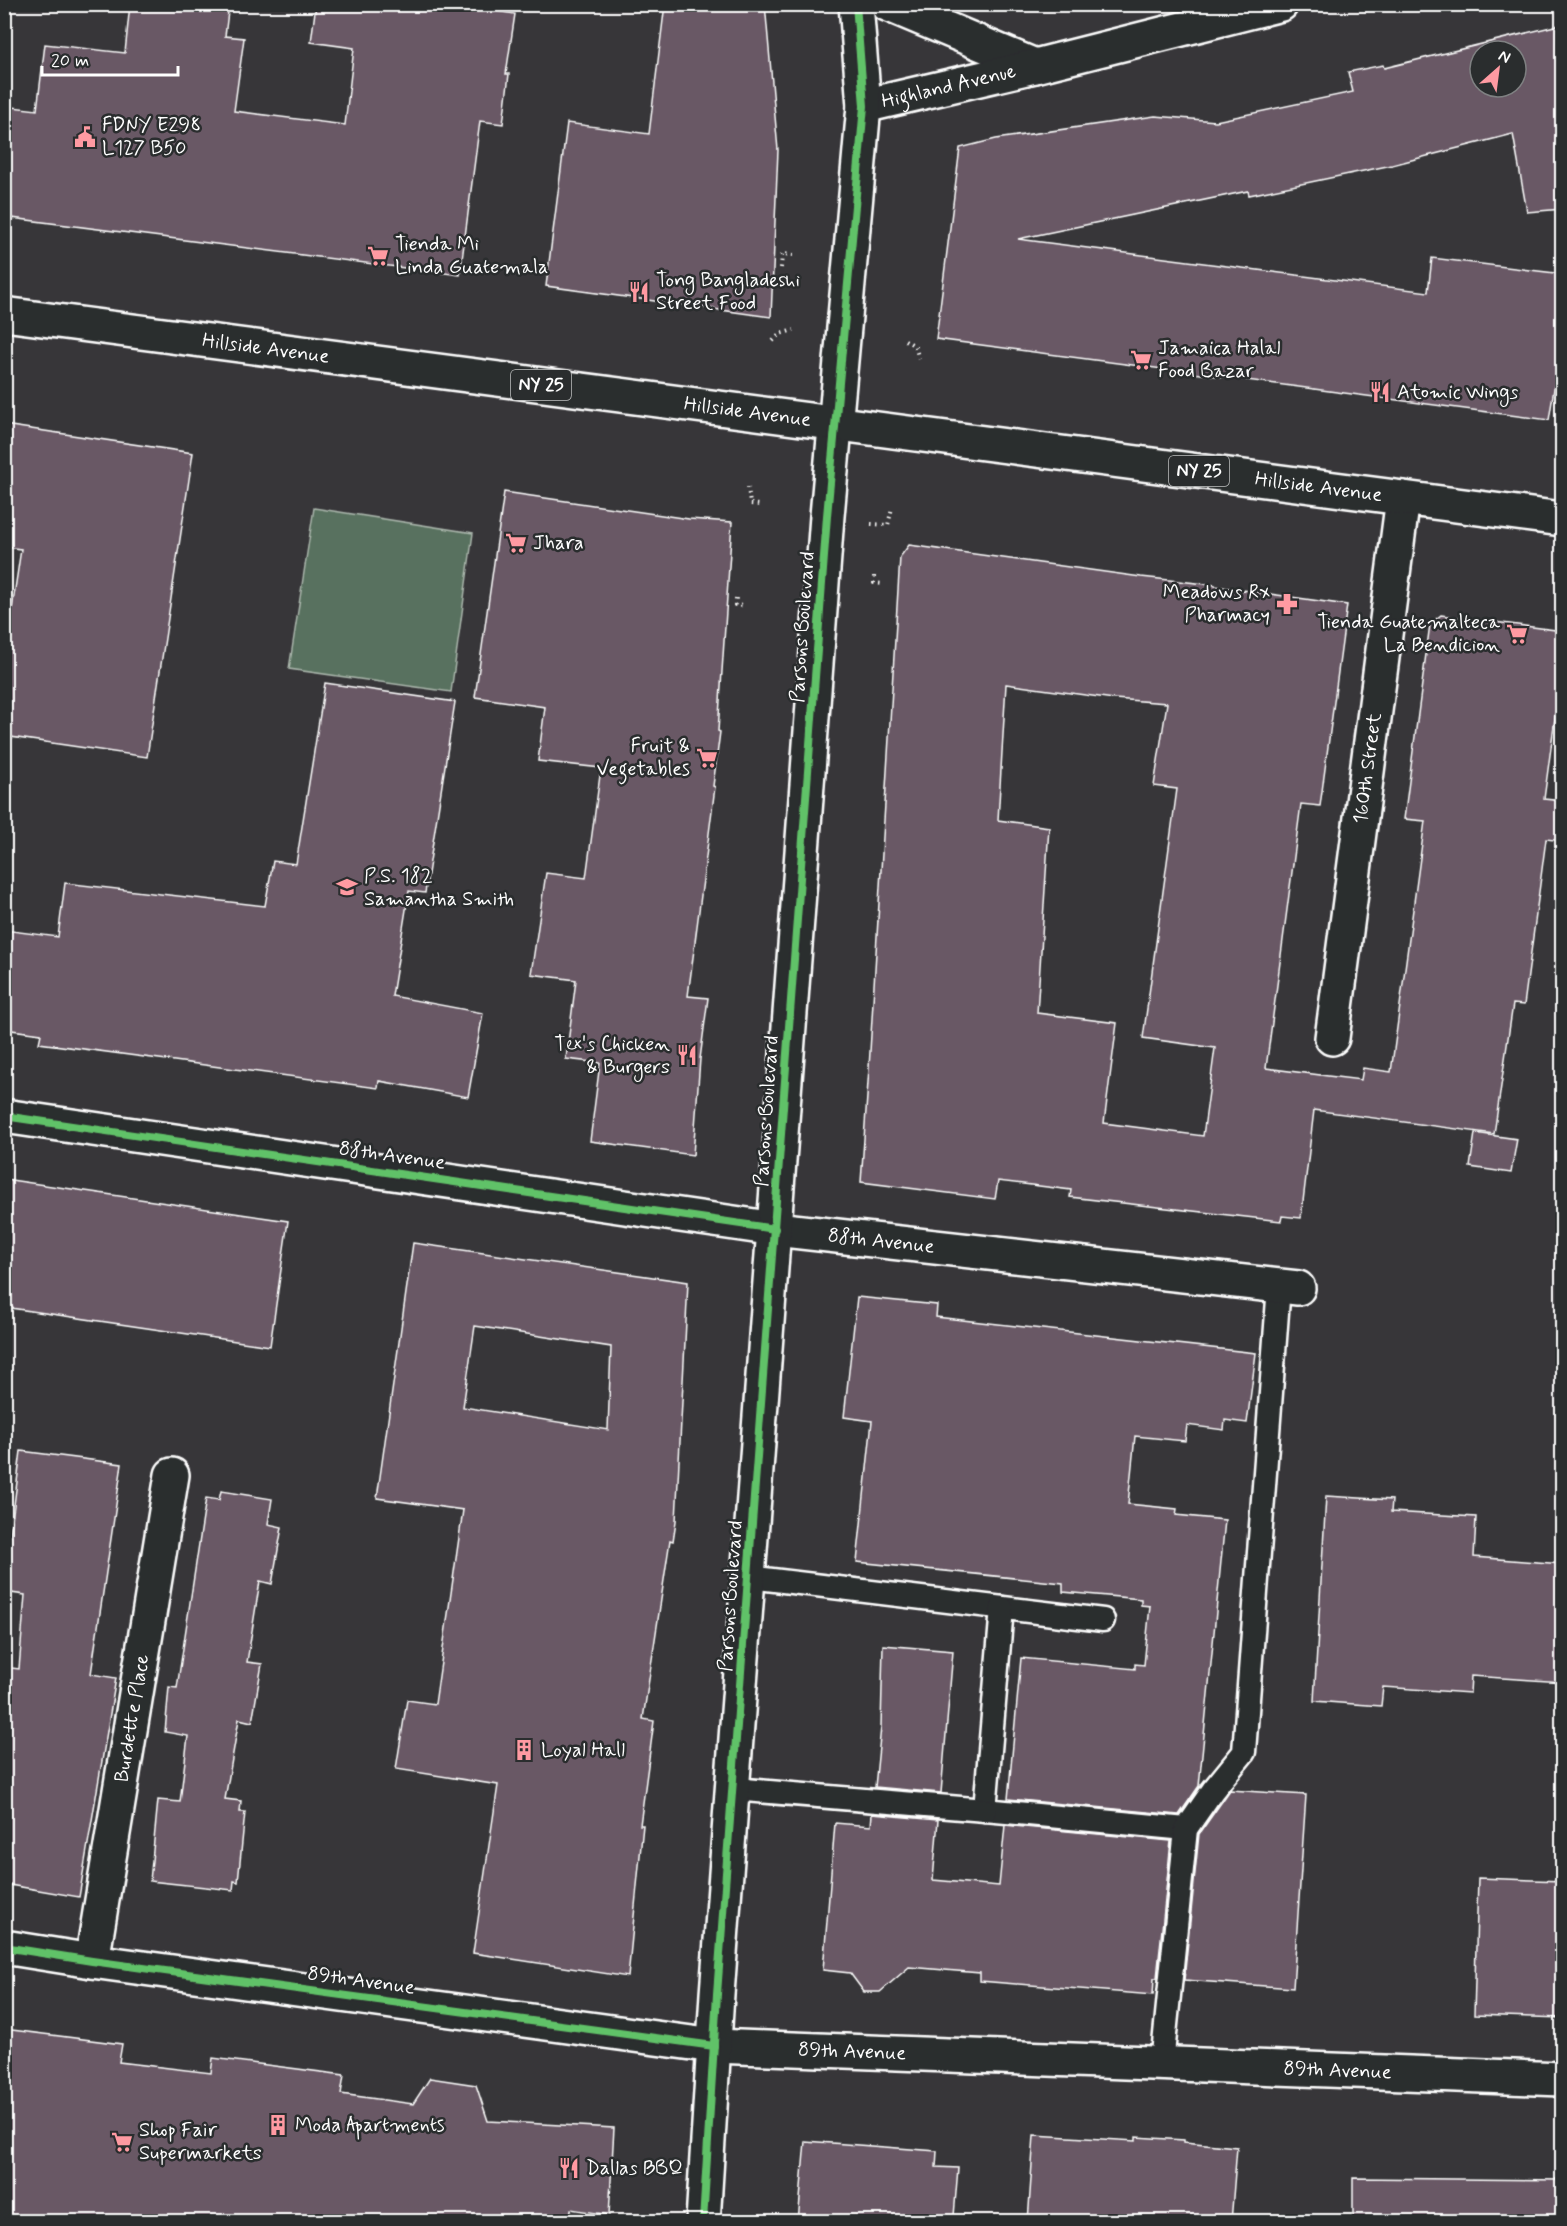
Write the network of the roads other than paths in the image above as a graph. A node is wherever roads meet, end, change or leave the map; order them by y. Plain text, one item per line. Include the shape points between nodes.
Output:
1 (856, 4) edge
2 (887, 4) edge
3 (1281, 4) edge
4 (1035, 66) junction
5 (864, 106) junction
6 (4, 315) edge
7 (835, 423) junction
8 (1403, 498) junction
9 (1563, 519) edge
10 (1332, 1038) dead end
11 (4, 1116) edge
12 (775, 1229) junction
13 (1288, 1287) joint
14 (172, 1475) dead end
15 (748, 1577) junction
16 (1002, 1608) junction
17 (1103, 1620) dead end
18 (733, 1789) junction
19 (985, 1810) junction
20 (1186, 1829) junction
21 (4, 1947) edge
22 (92, 1961) junction
23 (714, 2046) junction
24 (1162, 2064) junction
25 (1563, 2079) edge
26 (703, 2222) edge

1 - 5 street, Parsons Boulevard
2 - 4 street, Highland Avenue
3 - 4 street, Highland Avenue
4 - 5 street, Highland Avenue
5 - 7 street, Parsons Boulevard
6 - 7 street, Hillside Avenue / NY 25
7 - 8 street, Hillside Avenue / NY 25
7 - 12 street, Parsons Boulevard
8 - 9 street, Hillside Avenue / NY 25
8 - 10 street, 160th Street
11 - 12 street, 88th Avenue
12 - 13 street, 88th Avenue
12 - 15 street, Parsons Boulevard
13 - 20 lane via 1244,1752
14 - 22 street, Burdette Place
15 - 16 lane
15 - 18 street, Parsons Boulevard
16 - 17 lane
16 - 19 lane
18 - 19 lane
18 - 23 street, Parsons Boulevard
19 - 20 lane
20 - 24 lane
21 - 22 street, 89th Avenue
22 - 23 street, 89th Avenue
23 - 24 street, 89th Avenue
23 - 26 street, Parsons Boulevard
24 - 25 street, 89th Avenue

